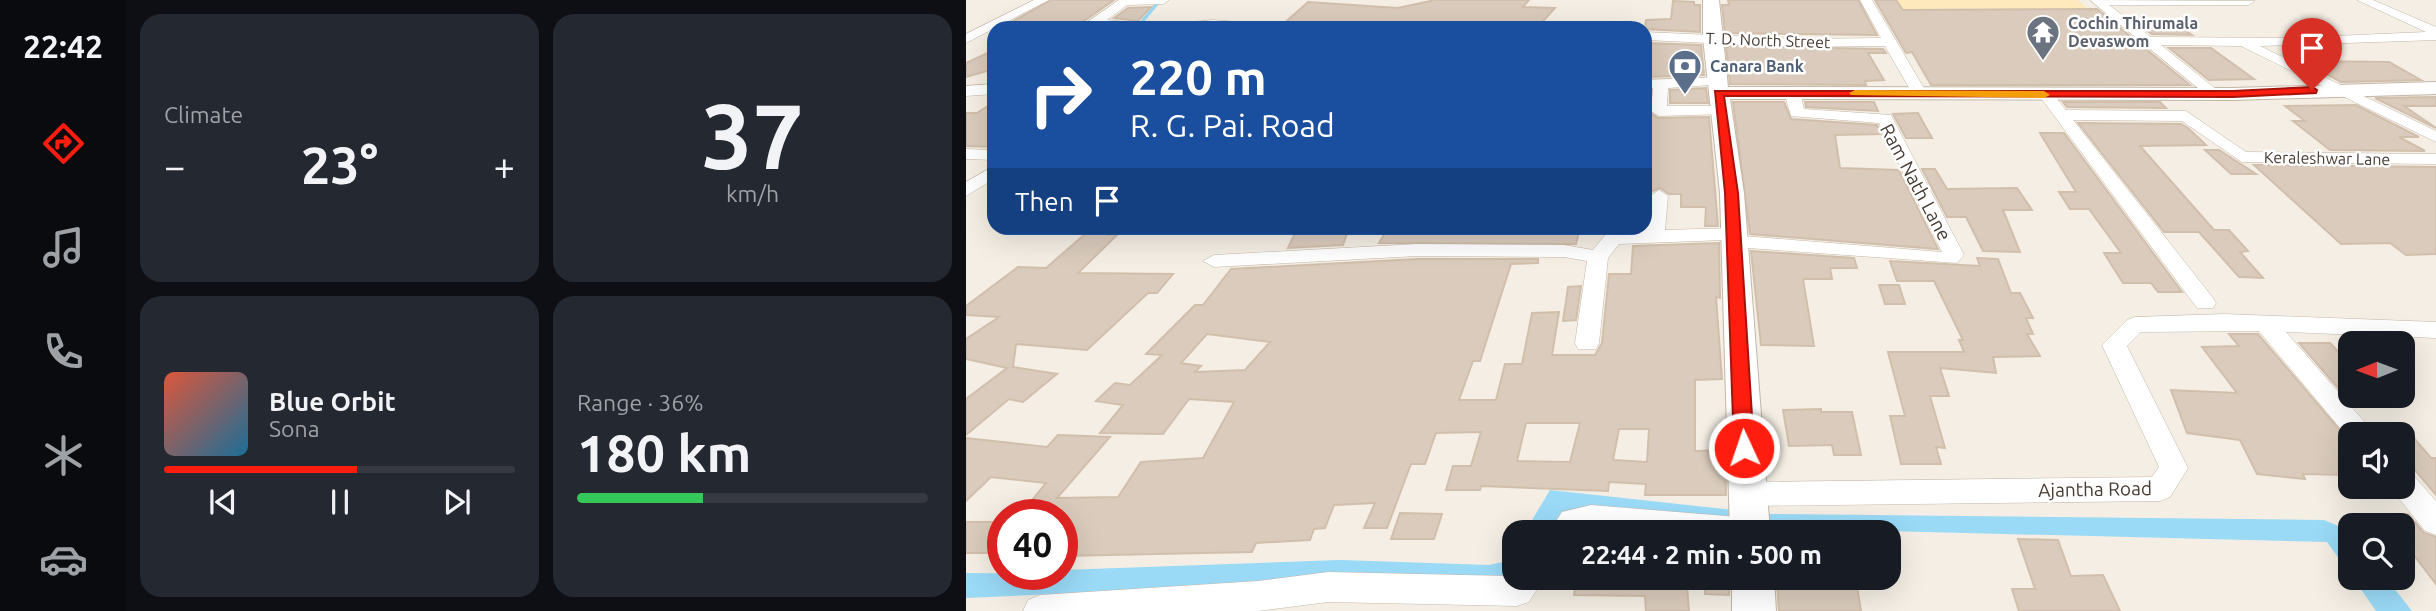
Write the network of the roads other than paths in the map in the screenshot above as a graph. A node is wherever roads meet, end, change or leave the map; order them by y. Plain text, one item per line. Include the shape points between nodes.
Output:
1 (1043, 0) edge
2 (1163, 0) edge
3 (1711, 0) edge
4 (1866, 0) edge
5 (2096, 0) edge
6 (2363, 0) edge
7 (1126, 1) edge
8 (1156, 1) edge
9 (2249, 1) edge
10 (1002, 21) edge
11 (1099, 21) edge
12 (987, 28) edge
13 (2436, 34) edge
14 (1652, 36) edge
15 (1712, 38) junction
16 (966, 39) edge
17 (2149, 41) junction
18 (1891, 42) junction
19 (2241, 42) junction
20 (987, 79) edge
21 (966, 80) edge
22 (1653, 84) edge
23 (2338, 89) junction
24 (2436, 89) edge
25 (987, 90) edge
26 (966, 91) edge
27 (1792, 92) junction
28 (1878, 93) junction
29 (2214, 94) junction
30 (1719, 95) junction
31 (1920, 95) junction
32 (2046, 95) junction
33 (1652, 111) edge
34 (2063, 116) junction
35 (1885, 118) junction
36 (2436, 137) edge
37 (966, 154) edge
38 (987, 155) edge
39 (2436, 159) edge
40 (987, 176) edge
41 (966, 190) edge
42 (1659, 196) dead end
43 (1654, 235) junction
44 (1734, 238) junction
45 (1598, 257) junction
46 (1214, 261) dead end
47 (2205, 303) dead end
48 (2266, 324) junction
49 (2436, 330) edge
50 (1587, 343) dead end
51 (2351, 422) edge
52 (2415, 497) edge
53 (1750, 519) edge
54 (1579, 520) edge
55 (2436, 522) edge
56 (1518, 590) edge
57 (1753, 590) edge
58 (1040, 611) edge
59 (1050, 611) edge
60 (1754, 611) edge

1 - 10 street
2 - 8 street
3 - 15 street
4 - 18 street
5 - 9 street
5 - 17 street
6 - 13 street
7 - 8 street
7 - 11 street
12 - 16 street
13 - 19 street
14 - 15 street, T. D. North Street
15 - 18 street, T. D. North Street
15 - 30 street
17 - 19 street
17 - 29 street
18 - 31 street
19 - 23 street
20 - 21 street
22 - 30 street
22 - 33 street
23 - 24 street
23 - 29 street
23 - 36 street
25 - 26 street
27 - 28 street
27 - 30 street
27 - 35 street, Ram Nath Lane via 1797,113
28 - 31 street
28 - 35 street
29 - 32 street
30 - 33 street
30 - 44 street
31 - 32 street
32 - 34 street
34 - 39 street, Keraleshwar Lane via 2186,116 2242,157
34 - 47 street
35 - 44 street, Ram Nath Lane via 1954,255 1950,259
37 - 38 street
40 - 41 street
42 - 43 street
43 - 44 street
43 - 45 street via 1613,237
44 - 53 street
45 - 46 street via 1564,251 1417,250
45 - 50 street
48 - 49 street, Ajantha Road
48 - 51 street
48 - 53 street, Ajantha Road via 2135,325 2114,345 2174,468 2160,489
52 - 55 street
53 - 54 street
56 - 59 street via 1328,587
57 - 60 street
58 - 59 street

